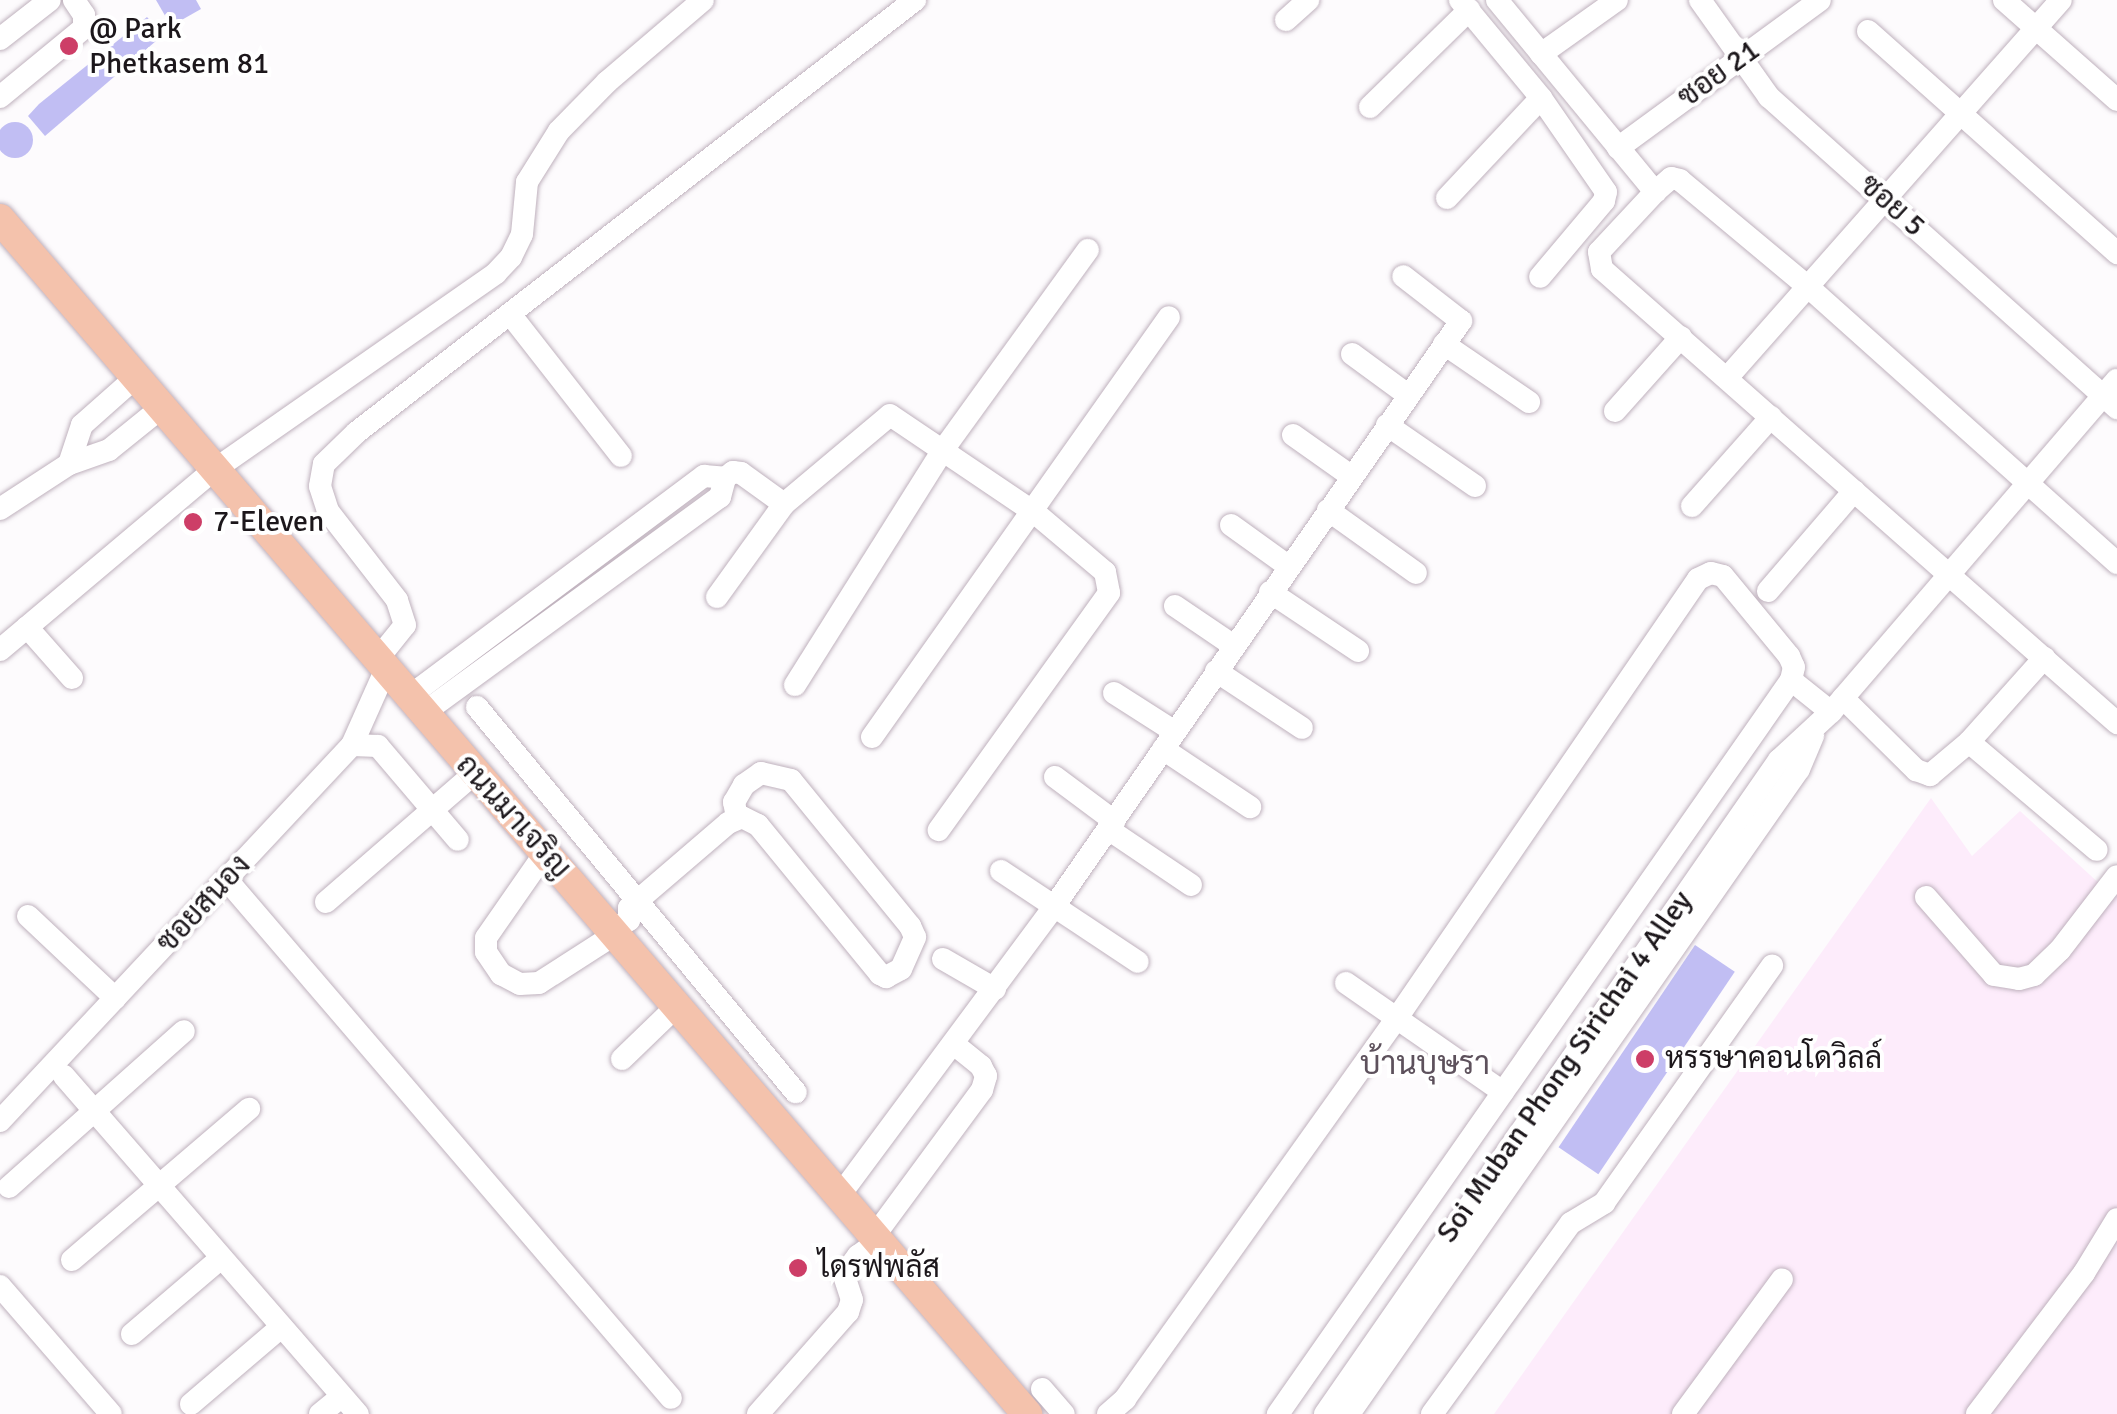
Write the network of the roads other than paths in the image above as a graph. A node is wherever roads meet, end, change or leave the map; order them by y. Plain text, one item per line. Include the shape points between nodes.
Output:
1 (50, 0) edge
2 (74, 0) edge
3 (703, 0) edge
4 (915, 0) edge
5 (1308, 0) edge
6 (1498, 0) edge
7 (1617, 0) edge
8 (1700, 0) edge
9 (1820, 0) edge
10 (2004, 0) edge
11 (2061, 0) edge
12 (1465, 5) edge
13 (1286, 20) dead end
14 (2036, 28) junction
15 (1868, 31) dead end
16 (0, 39) edge
17 (1542, 54) junction
18 (1741, 58) junction
19 (0, 97) edge
20 (1541, 98) junction
21 (2117, 100) edge
22 (1370, 107) dead end
23 (1960, 112) junction
24 (1618, 148) junction
25 (1655, 192) junction
26 (1447, 198) dead end
27 (1884, 199) junction
28 (0, 219) edge
29 (1088, 250) dead end
30 (2117, 252) edge
31 (1404, 276) dead end
32 (1540, 277) dead end
33 (1807, 286) junction
34 (510, 314) junction
35 (1168, 316) dead end
36 (1681, 337) junction
37 (1444, 344) junction
38 (1352, 354) dead end
39 (135, 378) junction
40 (1727, 378) junction
41 (2112, 394) edge
42 (1408, 395) junction
43 (1529, 402) dead end
44 (161, 408) junction
45 (1615, 412) dead end
46 (1771, 417) junction
47 (1388, 425) junction
48 (1293, 435) dead end
49 (943, 450) junction
50 (621, 456) dead end
51 (70, 464) junction
52 (214, 470) junction
53 (1351, 476) junction
54 (2027, 482) junction
55 (1476, 486) dead end
56 (1854, 491) junction
57 (784, 504) junction
58 (1692, 506) dead end
59 (0, 509) edge
60 (1328, 510) junction
61 (1034, 512) junction
62 (1232, 525) dead end
63 (2117, 564) edge
64 (1288, 566) junction
65 (1947, 572) junction
66 (1416, 573) dead end
67 (1768, 590) dead end
68 (1270, 592) junction
69 (717, 597) dead end
70 (1175, 606) dead end
71 (28, 627) junction
72 (1234, 646) junction
73 (0, 650) edge
74 (1358, 651) dead end
75 (2044, 658) junction
76 (380, 666) junction
77 (1216, 671) junction
78 (72, 678) dead end
79 (1791, 680) junction
80 (795, 685) dead end
81 (1114, 693) dead end
82 (415, 706) junction
83 (478, 707) dead end
84 (1830, 713) junction
85 (2117, 722) edge
86 (1302, 728) dead end
87 (872, 736) dead end
88 (1169, 741) junction
89 (1969, 742) junction
90 (352, 745) junction
91 (474, 774) junction
92 (1055, 777) dead end
93 (1250, 807) dead end
94 (431, 808) junction
95 (738, 817) junction
96 (1111, 825) junction
97 (939, 830) dead end
98 (458, 840) dead end
99 (2097, 850) dead end
100 (546, 853) junction
101 (1001, 871) dead end
102 (2117, 876) edge
103 (228, 880) junction
104 (1190, 885) dead end
105 (1926, 897) dead end
106 (326, 902) dead end
107 (1053, 908) junction
108 (28, 916) dead end
109 (620, 917) junction
110 (944, 959) dead end
111 (1138, 962) dead end
112 (1772, 966) dead end
113 (1346, 983) dead end
114 (995, 989) junction
115 (115, 998) junction
116 (678, 1005) junction
117 (1397, 1018) junction
118 (184, 1031) dead end
119 (955, 1044) junction
120 (622, 1059) dead end
121 (64, 1076) dead end
122 (796, 1092) dead end
123 (1503, 1092) junction
124 (92, 1109) junction
125 (249, 1109) dead end
126 (1541, 1119) junction
127 (0, 1122) edge
128 (159, 1186) junction
129 (8, 1187) dead end
130 (840, 1195) junction
131 (2117, 1220) edge
132 (877, 1238) junction
133 (221, 1258) junction
134 (72, 1260) dead end
135 (1782, 1279) dead end
136 (0, 1286) edge
137 (281, 1327) junction
138 (132, 1334) dead end
139 (342, 1396) junction
140 (671, 1398) dead end
141 (1034, 1401) edge
142 (192, 1404) dead end
143 (110, 1414) edge
144 (320, 1414) edge
145 (358, 1414) edge
146 (758, 1414) edge
147 (1064, 1414) edge
148 (1108, 1414) edge
149 (1278, 1414) edge
150 (1325, 1414) edge
151 (1348, 1414) edge
152 (1432, 1414) edge
153 (1683, 1414) edge
154 (1977, 1414) edge

1 - 16 street
2 - 19 street via 84,28
3 - 52 street via 559,131 527,182 522,234 496,274
4 - 34 street
5 - 13 street
6 - 17 street
7 - 17 street
8 - 18 street, ซอย 5
9 - 18 street, ซอย 21
10 - 14 street
11 - 14 street
12 - 20 street
12 - 22 street
14 - 21 street
14 - 23 street
15 - 23 street
17 - 24 street
18 - 24 street, ซอย 21
18 - 27 street, ซอย 5 via 1769,97
20 - 26 street
20 - 32 street via 1606,192
23 - 27 street
23 - 30 street
24 - 25 street
25 - 33 street via 1671,178 1680,180
25 - 36 street via 1599,252 1599,261
27 - 33 street
27 - 41 street, ซอย 5
28 - 39 main road, ถนนมาเจริญ
29 - 49 street
31 - 37 street via 1460,320
33 - 40 street
33 - 54 street
34 - 50 street
34 - 76 street, ซอยสนอง via 324,464 320,486 328,511 398,600 405,625
35 - 61 street
36 - 40 street
36 - 45 street
37 - 42 street
37 - 43 street
38 - 42 street
39 - 44 main road, ถนนมาเจริญ
39 - 51 street via 82,425
40 - 46 street
41 - 54 street, Soi Muban Phong Sirichai 4 Alley
42 - 47 street
44 - 51 street via 109,450
44 - 52 main road, ถนนมาเจริญ
46 - 56 street
46 - 58 street
47 - 53 street
47 - 55 street
48 - 53 street
49 - 57 street via 890,415
49 - 61 street
49 - 80 street
51 - 59 street
52 - 71 street
52 - 76 main road, ถนนมาเจริญ
53 - 60 street
54 - 63 street
54 - 65 street, Soi Muban Phong Sirichai 4 Alley
56 - 65 street
56 - 67 street
57 - 69 street
57 - 82 street via 733,472 720,497
60 - 64 street
60 - 66 street
61 - 87 street
61 - 97 street via 1106,572 1110,593
62 - 64 street
64 - 68 street
65 - 75 street
65 - 84 street, Soi Muban Phong Sirichai 4 Alley
68 - 72 street
68 - 74 street
70 - 72 street
71 - 73 street
71 - 78 street
72 - 77 street
75 - 85 street
75 - 89 street
76 - 82 main road, ถนนมาเจริญ
76 - 90 street, ซอยสนอง
77 - 86 street
77 - 88 street
79 - 84 street
79 - 117 street via 1789,656 1724,576 1698,579
79 - 123 street
81 - 88 street
82 - 91 main road, ถนนมาเจริญ
83 - 109 street
84 - 89 street via 1930,775
84 - 126 street, Soi Muban Phong Sirichai 4 Alley via 1799,769
88 - 93 street
88 - 96 street
89 - 99 street
90 - 94 street via 378,746
90 - 103 street, ซอยสนอง
91 - 94 street
91 - 100 main road, ถนนมาเจริญ
92 - 96 street
94 - 98 street
94 - 106 street
95 - 95 street via 734,802 761,773 791,780 910,926 915,937 901,969 880,974 758,825
95 - 109 street
96 - 104 street
96 - 107 street
100 - 109 main road, ถนนมาเจริญ
100 - 109 street via 486,938 486,952 501,974 520,984 539,983
101 - 107 street
102 - 105 street via 2060,950 2034,975 2019,979 1994,975
103 - 115 street, ซอยสนอง
103 - 140 street
107 - 111 street
107 - 114 street
108 - 115 street
109 - 116 main road, ถนนมาเจริญ
109 - 122 street
110 - 114 street
112 - 152 street via 1604,1203 1570,1223
113 - 117 street
114 - 119 street
115 - 127 street, ซอยสนอง
116 - 120 street
116 - 130 main road, ถนนมาเจริญ
117 - 123 street
117 - 148 street
118 - 124 street
119 - 130 street
119 - 132 street via 981,1066 982,1090
121 - 124 street
123 - 149 street
124 - 128 street
124 - 129 street
125 - 128 street
126 - 150 street, Soi Muban Phong Sirichai 4 Alley
126 - 151 street, Soi Muban Phong Sirichai 4 Alley
128 - 133 street
128 - 134 street
130 - 132 main road, ถนนมาเจริญ
131 - 154 street
132 - 141 main road, ถนนมาเจริญ
132 - 146 street via 844,1275 852,1300 848,1312
133 - 137 street
133 - 138 street
135 - 153 street
136 - 143 street
137 - 139 street
137 - 142 street
139 - 144 street
139 - 145 street
141 - 147 street

